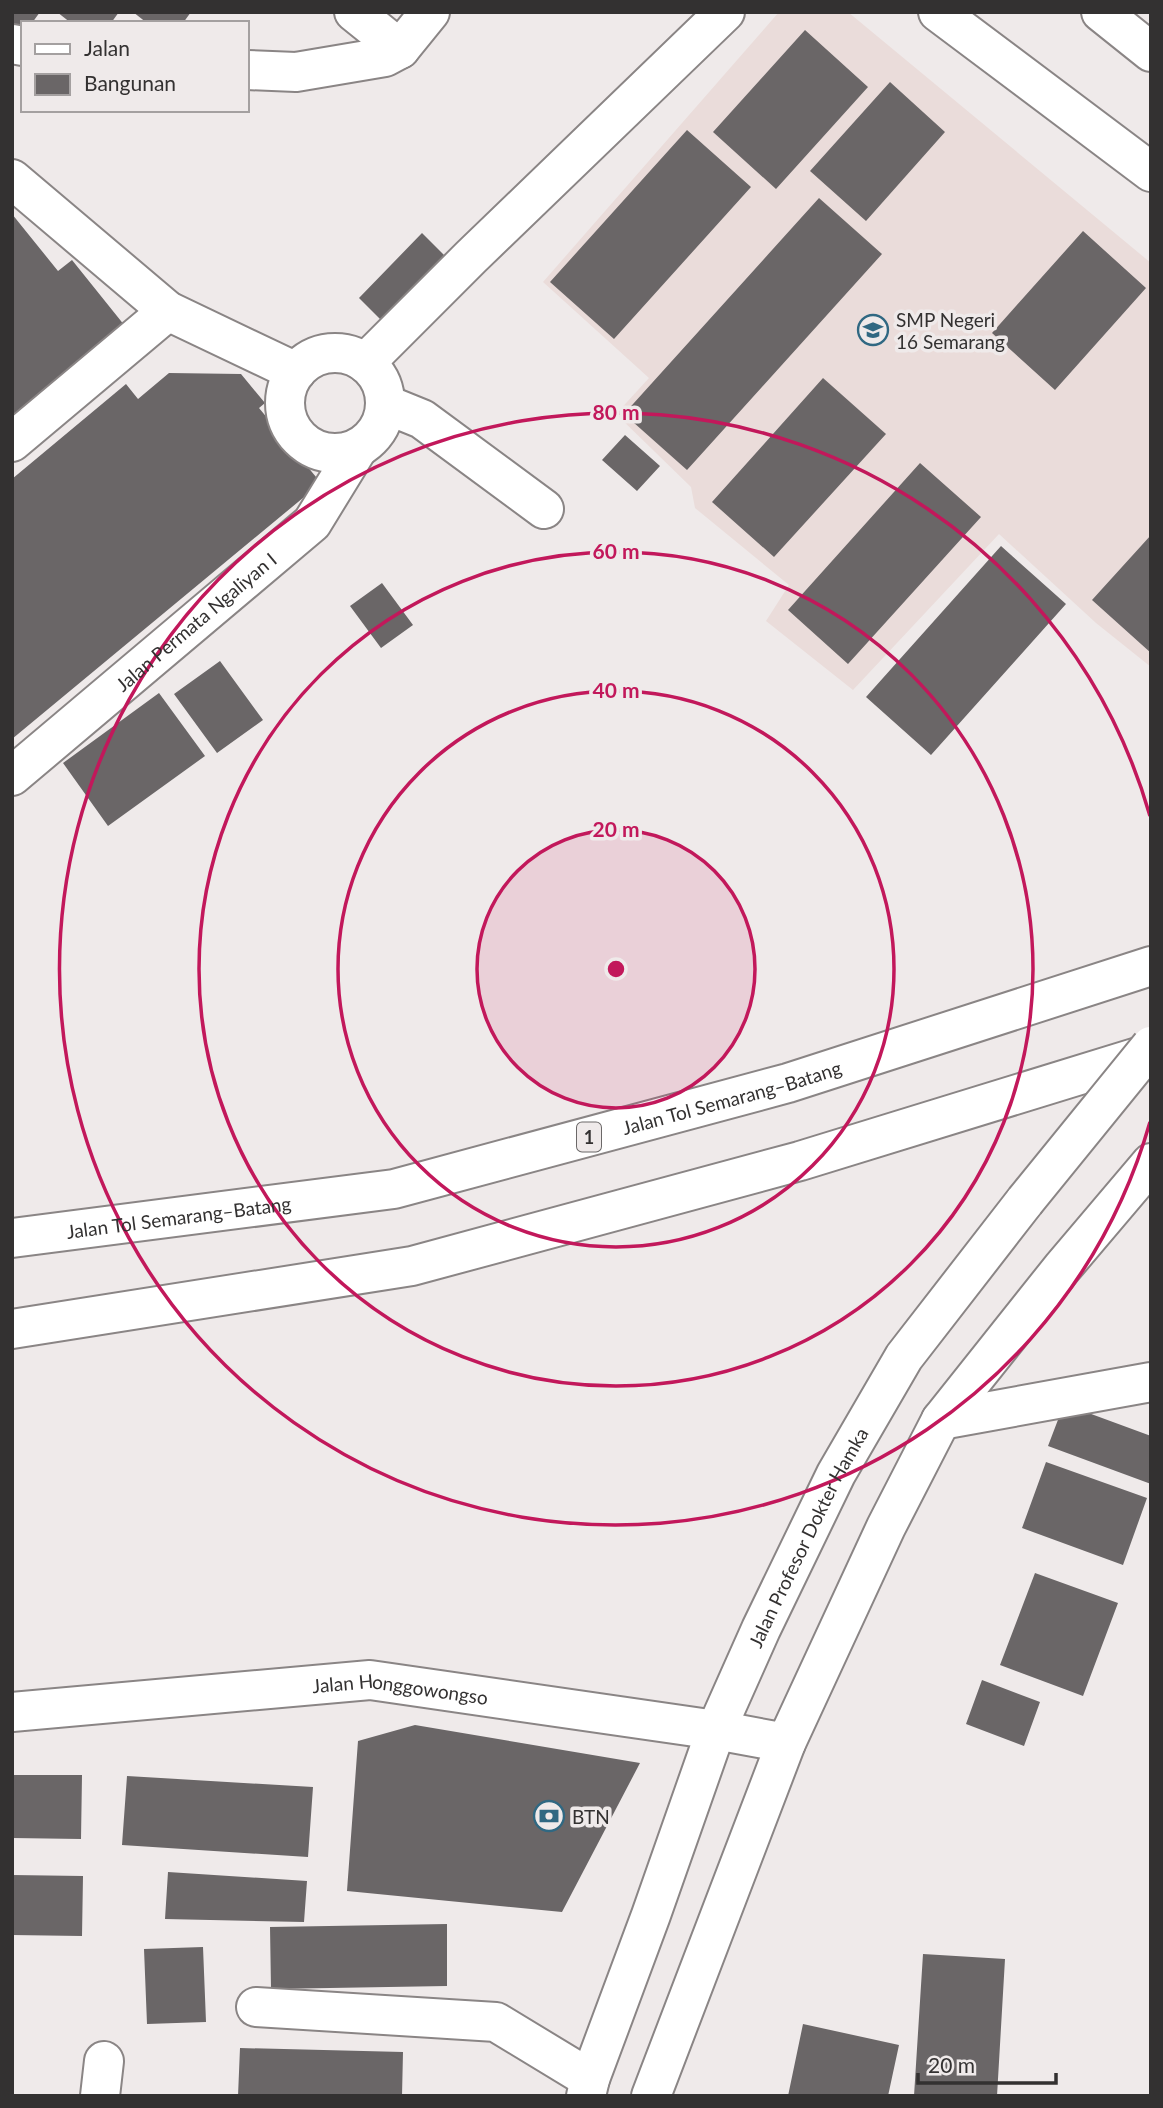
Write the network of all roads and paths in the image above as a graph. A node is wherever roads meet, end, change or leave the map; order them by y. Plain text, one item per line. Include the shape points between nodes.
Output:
1 (354, 12) edge
2 (430, 12) edge
3 (725, 12) edge
4 (938, 12) edge
5 (1101, 12) edge
6 (400, 49) junction
7 (1151, 52) edge
8 (248, 70) edge
9 (1151, 173) edge
10 (12, 179) edge
11 (168, 311) junction
12 (365, 363) junction
13 (296, 372) junction
14 (385, 404) junction
15 (12, 442) edge
16 (358, 447) junction
17 (544, 509) dead end
18 (12, 776) edge
19 (1151, 967) edge
20 (1151, 1046) edge
21 (1151, 1053) edge
22 (1142, 1174) edge
23 (12, 1238) edge
24 (12, 1329) edge
25 (1151, 1382) edge
26 (941, 1420) junction
27 (12, 1712) edge
28 (716, 1730) junction
29 (786, 1743) junction
30 (256, 2007) dead end
31 (588, 2088) edge
32 (651, 2096) edge

1 - 6 main road
2 - 6 main road
3 - 12 main road
4 - 9 main road
5 - 7 main road
6 - 8 main road via 385,57 296,72
10 - 11 main road
11 - 13 main road
11 - 15 main road
12 - 13 main road via 337,353 321,355
12 - 14 main road via 380,381
13 - 16 main road via 285,403 296,434 308,446 325,452
14 - 16 main road via 378,429
14 - 17 main road via 422,419
16 - 18 main road, Jalan Permata Ngaliyan I via 312,523
19 - 23 main road, Jalan Tol Semarang–Batang / 1 via 788,1083 394,1189
20 - 28 main road, Jalan Profesor Dokter Hamka, bridge via 904,1357 836,1474
21 - 24 main road via 800,1161 412,1266
22 - 26 main road
25 - 26 main road
26 - 29 main road
27 - 28 main road, Jalan Honggowongso via 370,1680
28 - 29 main road, Jalan Honggowongso
28 - 31 main road, Jalan Profesor Dokter Hamka
29 - 32 main road
30 - 31 main road via 496,2022

